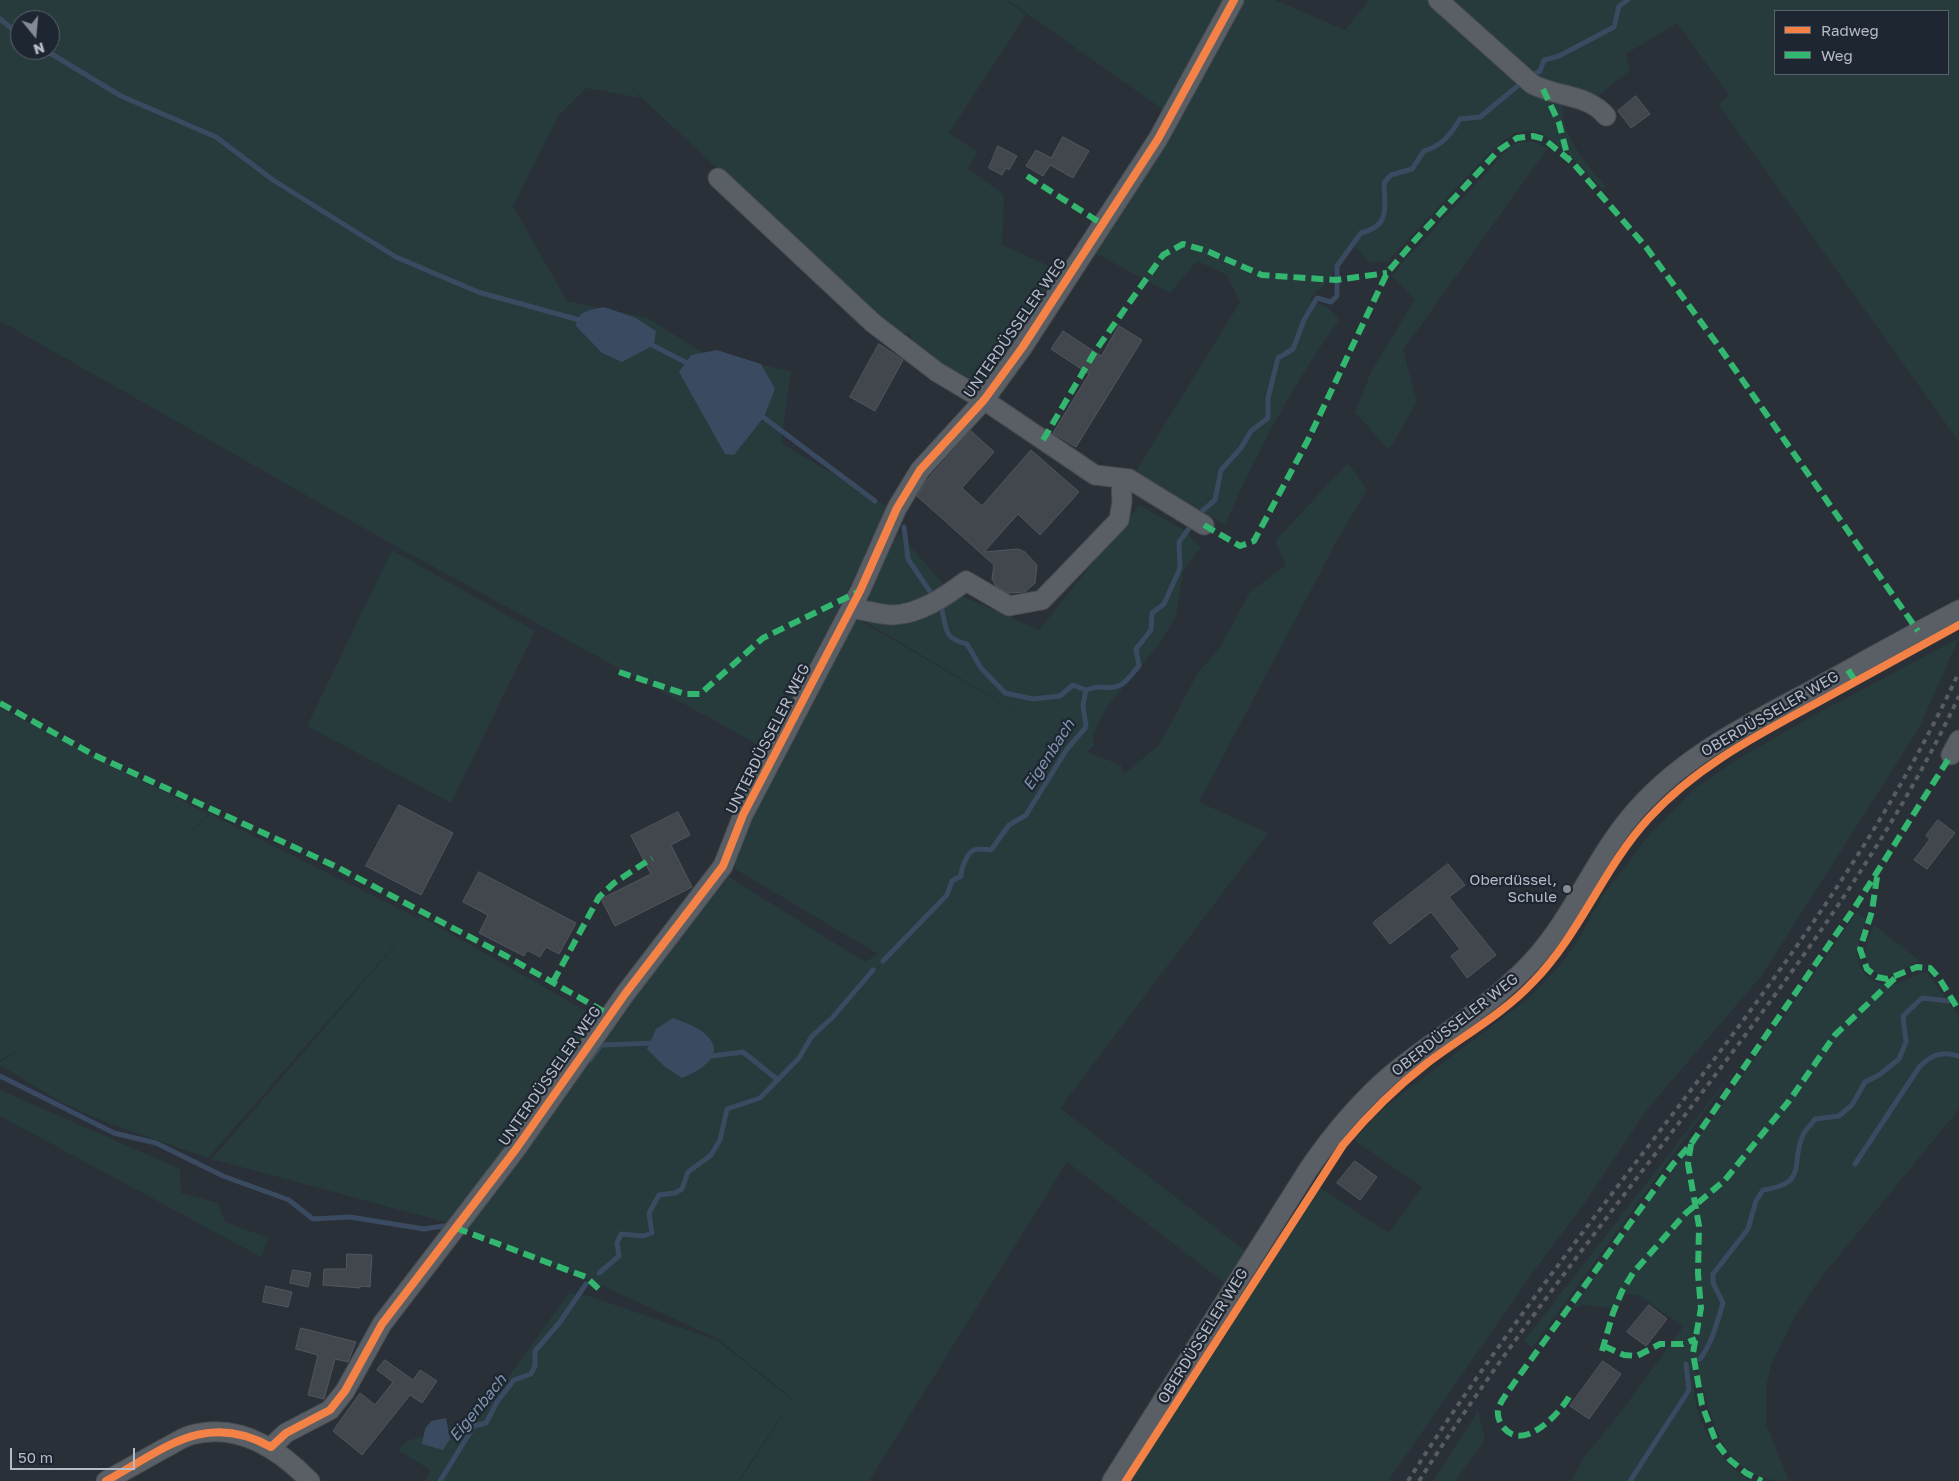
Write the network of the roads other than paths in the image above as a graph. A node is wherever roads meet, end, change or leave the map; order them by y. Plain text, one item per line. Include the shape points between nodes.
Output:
1 (1234, 0) edge
2 (1438, 0) edge
3 (1606, 116) dead end
4 (718, 178) dead end
5 (984, 400) junction
6 (1121, 478) junction
7 (1197, 520) dead end
8 (851, 608) junction
9 (1959, 610) edge
10 (271, 1447) junction
11 (106, 1481) edge
12 (310, 1481) edge
13 (1112, 1481) edge

1 - 5 street, UNTERDÜSSELER WEG via 1158,139 1022,348
2 - 3 street via 1532,84 1588,101
4 - 5 street via 873,323 937,372
5 - 6 street via 1095,475
5 - 8 street, UNTERDÜSSELER WEG via 920,470 897,508
6 - 7 street via 1129,479
6 - 8 street via 1119,520 1042,600 1009,606 966,581 949,594 913,612 892,615
8 - 10 street, UNTERDÜSSELER WEG via 743,815 723,866 625,994 516,1149 382,1324 345,1391 330,1410 286,1433
9 - 13 street, OBERDÜSSELER WEG via 1719,740 1681,767 1639,807 1609,844 1554,935 1536,958 1472,1015 1383,1082 1332,1137
10 - 11 street via 229,1432 210,1431 188,1436
10 - 12 street

